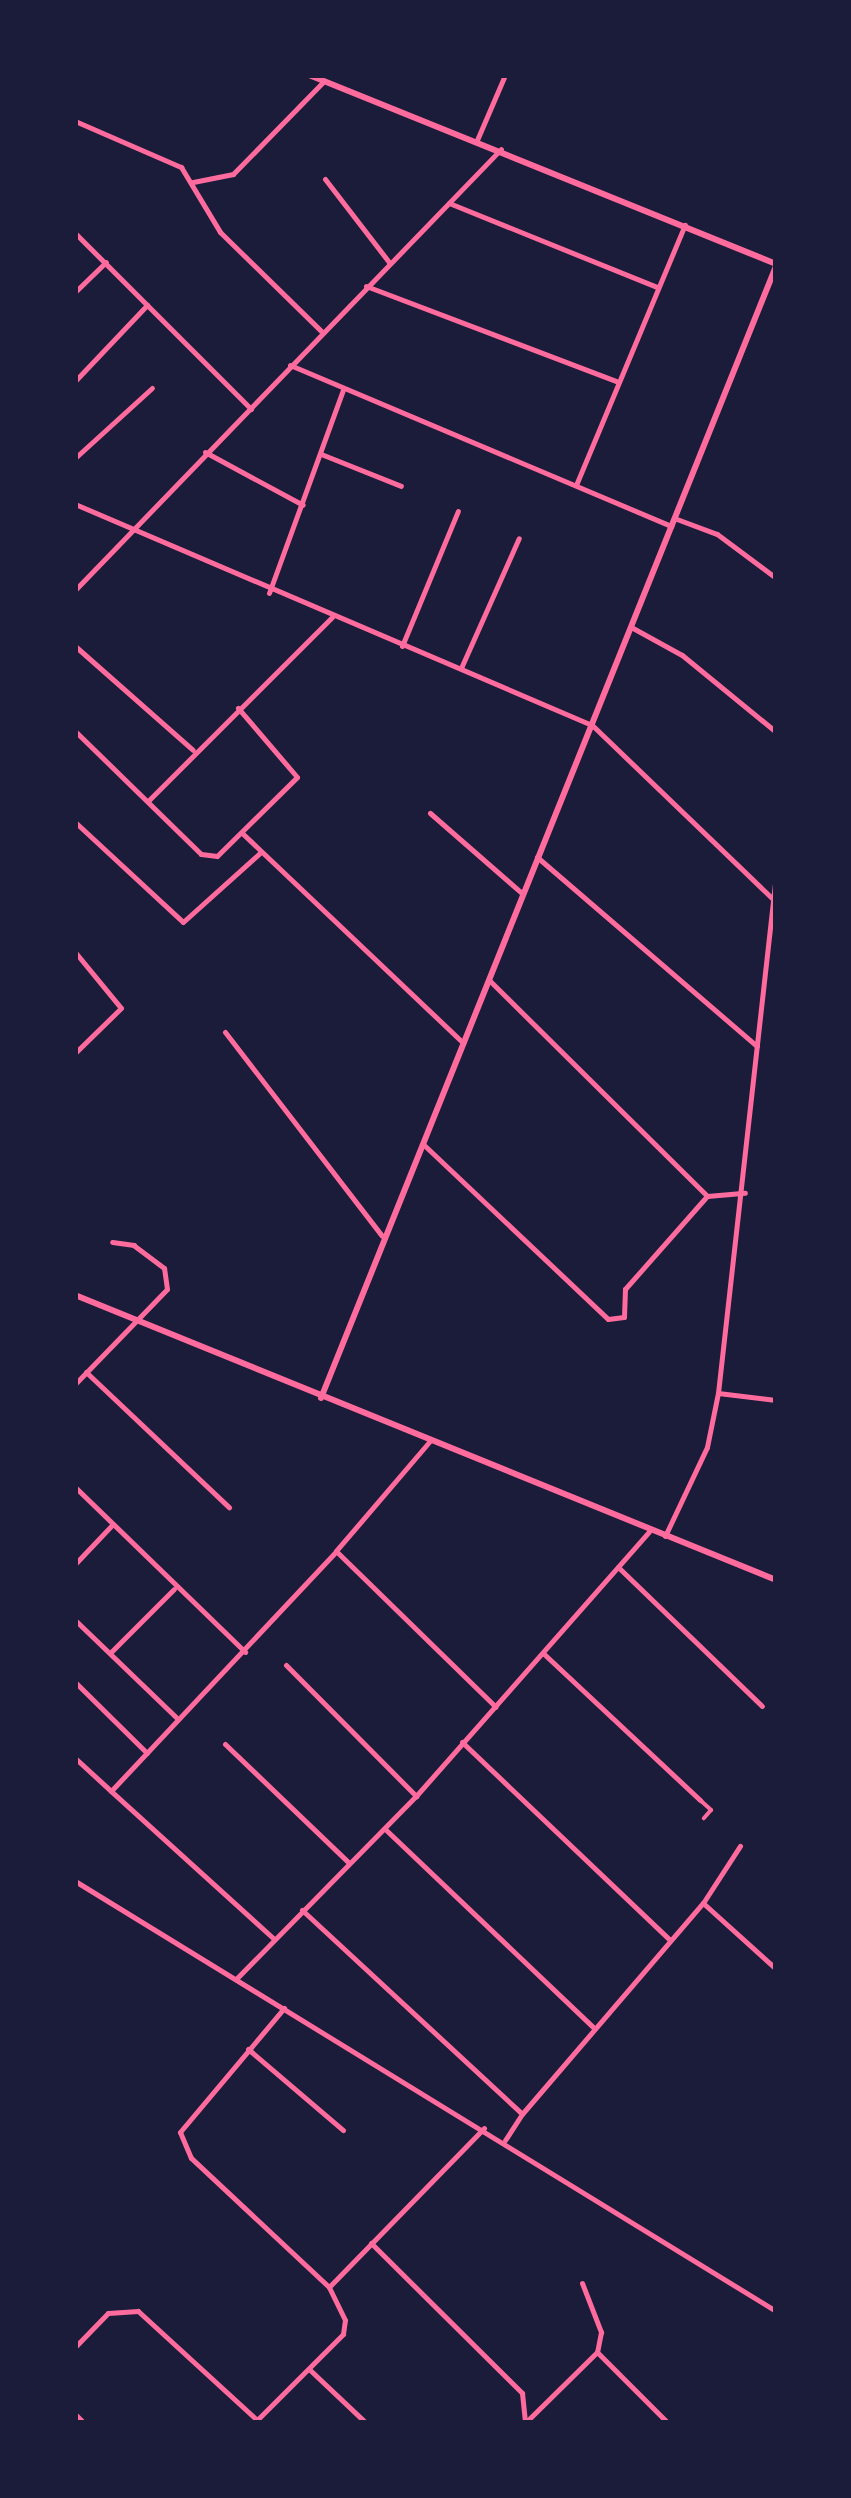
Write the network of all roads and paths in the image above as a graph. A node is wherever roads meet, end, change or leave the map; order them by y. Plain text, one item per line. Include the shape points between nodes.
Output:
1 (309, 75) edge
2 (505, 75) edge
3 (324, 81) junction
4 (75, 120) edge
5 (477, 140) junction
6 (501, 149) junction
7 (325, 179) dead end
8 (193, 182) junction
9 (448, 204) junction
10 (686, 224) junction
11 (75, 233) edge
12 (106, 262) junction
13 (390, 262) junction
14 (776, 265) edge
15 (366, 286) junction
16 (657, 287) junction
17 (75, 292) edge
18 (146, 305) junction
19 (321, 331) junction
20 (290, 364) junction
21 (75, 381) edge
22 (617, 381) junction
23 (152, 388) dead end
24 (342, 390) junction
25 (251, 408) junction
26 (205, 452) junction
27 (321, 454) junction
28 (75, 458) edge
29 (576, 485) junction
30 (401, 486) dead end
31 (75, 504) edge
32 (303, 505) junction
33 (458, 511) dead end
34 (673, 522) junction
35 (126, 532) junction
36 (519, 538) dead end
37 (776, 578) edge
38 (75, 590) edge
39 (269, 593) junction
40 (332, 617) junction
41 (631, 626) junction
42 (75, 646) edge
43 (402, 646) junction
44 (461, 668) junction
45 (238, 708) junction
46 (592, 725) junction
47 (75, 731) edge
48 (776, 732) edge
49 (194, 751) junction
50 (148, 801) junction
51 (430, 814) dead end
52 (75, 822) edge
53 (242, 833) junction
54 (260, 852) junction
55 (538, 856) junction
56 (776, 874) edge
57 (523, 894) junction
58 (773, 900) junction
59 (75, 952) edge
60 (488, 980) junction
61 (225, 1032) dead end
62 (463, 1043) junction
63 (757, 1046) junction
64 (75, 1053) edge
65 (424, 1144) junction
66 (745, 1193) junction
67 (707, 1196) junction
68 (382, 1236) junction
69 (112, 1242) dead end
70 (75, 1295) edge
71 (136, 1320) junction
72 (86, 1372) junction
73 (75, 1384) edge
74 (718, 1394) junction
75 (321, 1398) junction
76 (776, 1400) edge
77 (430, 1442) junction
78 (75, 1487) edge
79 (229, 1507) dead end
80 (112, 1524) junction
81 (650, 1532) junction
82 (665, 1536) junction
83 (336, 1552) junction
84 (75, 1564) edge
85 (618, 1567) junction
86 (776, 1580) edge
87 (174, 1589) junction
88 (75, 1620) edge
89 (112, 1652) junction
90 (245, 1652) junction
91 (544, 1654) junction
92 (286, 1665) dead end
93 (75, 1682) edge
94 (762, 1706) dead end
95 (496, 1707) junction
96 (177, 1718) junction
97 (462, 1742) junction
98 (225, 1744) dead end
99 (147, 1753) junction
100 (75, 1758) edge
101 (111, 1791) junction
102 (416, 1796) junction
103 (700, 1800) joint
104 (704, 1818) dead end
105 (384, 1829) junction
106 (740, 1846) dead end
107 (348, 1862) junction
108 (75, 1881) edge
109 (703, 1903) junction
110 (302, 1910) junction
111 (273, 1938) junction
112 (671, 1940) junction
113 (776, 1969) edge
114 (236, 1979) junction
115 (284, 2008) junction
116 (593, 2027) junction
117 (248, 2050) junction
118 (522, 2114) junction
119 (484, 2128) junction
120 (343, 2130) dead end
121 (504, 2140) junction
122 (371, 2243) junction
123 (582, 2283) dead end
124 (329, 2287) junction
125 (776, 2311) edge
126 (75, 2347) edge
127 (597, 2352) junction
128 (310, 2370) junction
129 (75, 2414) edge
130 (256, 2422) edge
131 (84, 2423) edge
132 (366, 2423) edge
133 (668, 2423) edge

1 - 3 street
2 - 5 street
3 - 5 street
3 - 8 street via 234,174
4 - 8 street via 147,146
5 - 6 street
6 - 9 street
6 - 10 street
7 - 13 street
8 - 19 street via 220,232
9 - 13 street
9 - 16 street
10 - 14 street
10 - 16 street
11 - 12 street
12 - 17 street
12 - 18 street
13 - 15 street
14 - 34 street
15 - 19 street
15 - 22 street
16 - 22 street
18 - 21 street
18 - 25 street
19 - 20 street
20 - 24 street
20 - 25 street
22 - 29 street
23 - 28 street
24 - 27 street
24 - 29 street
25 - 26 street
26 - 32 street
26 - 35 street
27 - 30 street
27 - 32 street
29 - 34 street
31 - 35 street
32 - 39 street
33 - 43 street
34 - 37 street via 717,534
34 - 41 street
35 - 38 street
35 - 39 street
36 - 44 street
39 - 40 street
40 - 43 street
40 - 45 street
41 - 46 street
41 - 48 street via 682,654
42 - 49 street
43 - 44 street
44 - 46 street
45 - 49 street
45 - 53 street via 297,777
46 - 55 street
46 - 58 street
47 - 50 street
49 - 50 street
50 - 53 street via 201,854 217,856
51 - 57 street
52 - 54 street via 183,922
53 - 54 street
54 - 62 street
55 - 57 street
55 - 63 street
56 - 58 street
57 - 60 street
58 - 63 street
59 - 64 street via 121,1008
60 - 62 street
60 - 67 street
61 - 68 street
62 - 65 street
63 - 66 street
65 - 67 street via 608,1319 624,1317 624,1289
65 - 68 street
66 - 67 street
66 - 74 street
68 - 75 street
69 - 71 street via 134,1245 164,1268 167,1289
70 - 71 street
71 - 72 street
71 - 75 street
72 - 73 street
72 - 79 street
74 - 76 street
74 - 82 street via 707,1446
75 - 77 street
77 - 81 street
77 - 83 street
78 - 80 street
80 - 84 street
80 - 87 street
81 - 82 street
81 - 85 street
82 - 86 street
83 - 90 street
83 - 95 street
85 - 91 street
85 - 94 street
87 - 89 street
87 - 90 street
88 - 89 street
89 - 96 street
90 - 96 street
91 - 95 street
91 - 103 street
92 - 102 street
93 - 99 street
95 - 97 street
96 - 99 street
97 - 102 street
97 - 112 street
98 - 107 street
99 - 101 street
100 - 101 street
101 - 111 street
102 - 105 street
103 - 104 street via 711,1810
105 - 107 street
105 - 116 street
106 - 109 street
107 - 110 street
108 - 114 street
109 - 112 street
109 - 113 street
110 - 111 street
110 - 118 street
111 - 114 street
112 - 116 street
114 - 115 street
115 - 117 street
115 - 119 street
116 - 118 street
117 - 120 street
117 - 124 street via 184,2123 182,2142
118 - 121 street
119 - 121 street
119 - 122 street
121 - 125 street
122 - 124 street
122 - 127 street via 522,2393 525,2423
123 - 127 street via 602,2332
124 - 128 street via 343,2334
126 - 130 street via 108,2313 138,2311
127 - 133 street
128 - 130 street
128 - 132 street
129 - 131 street

